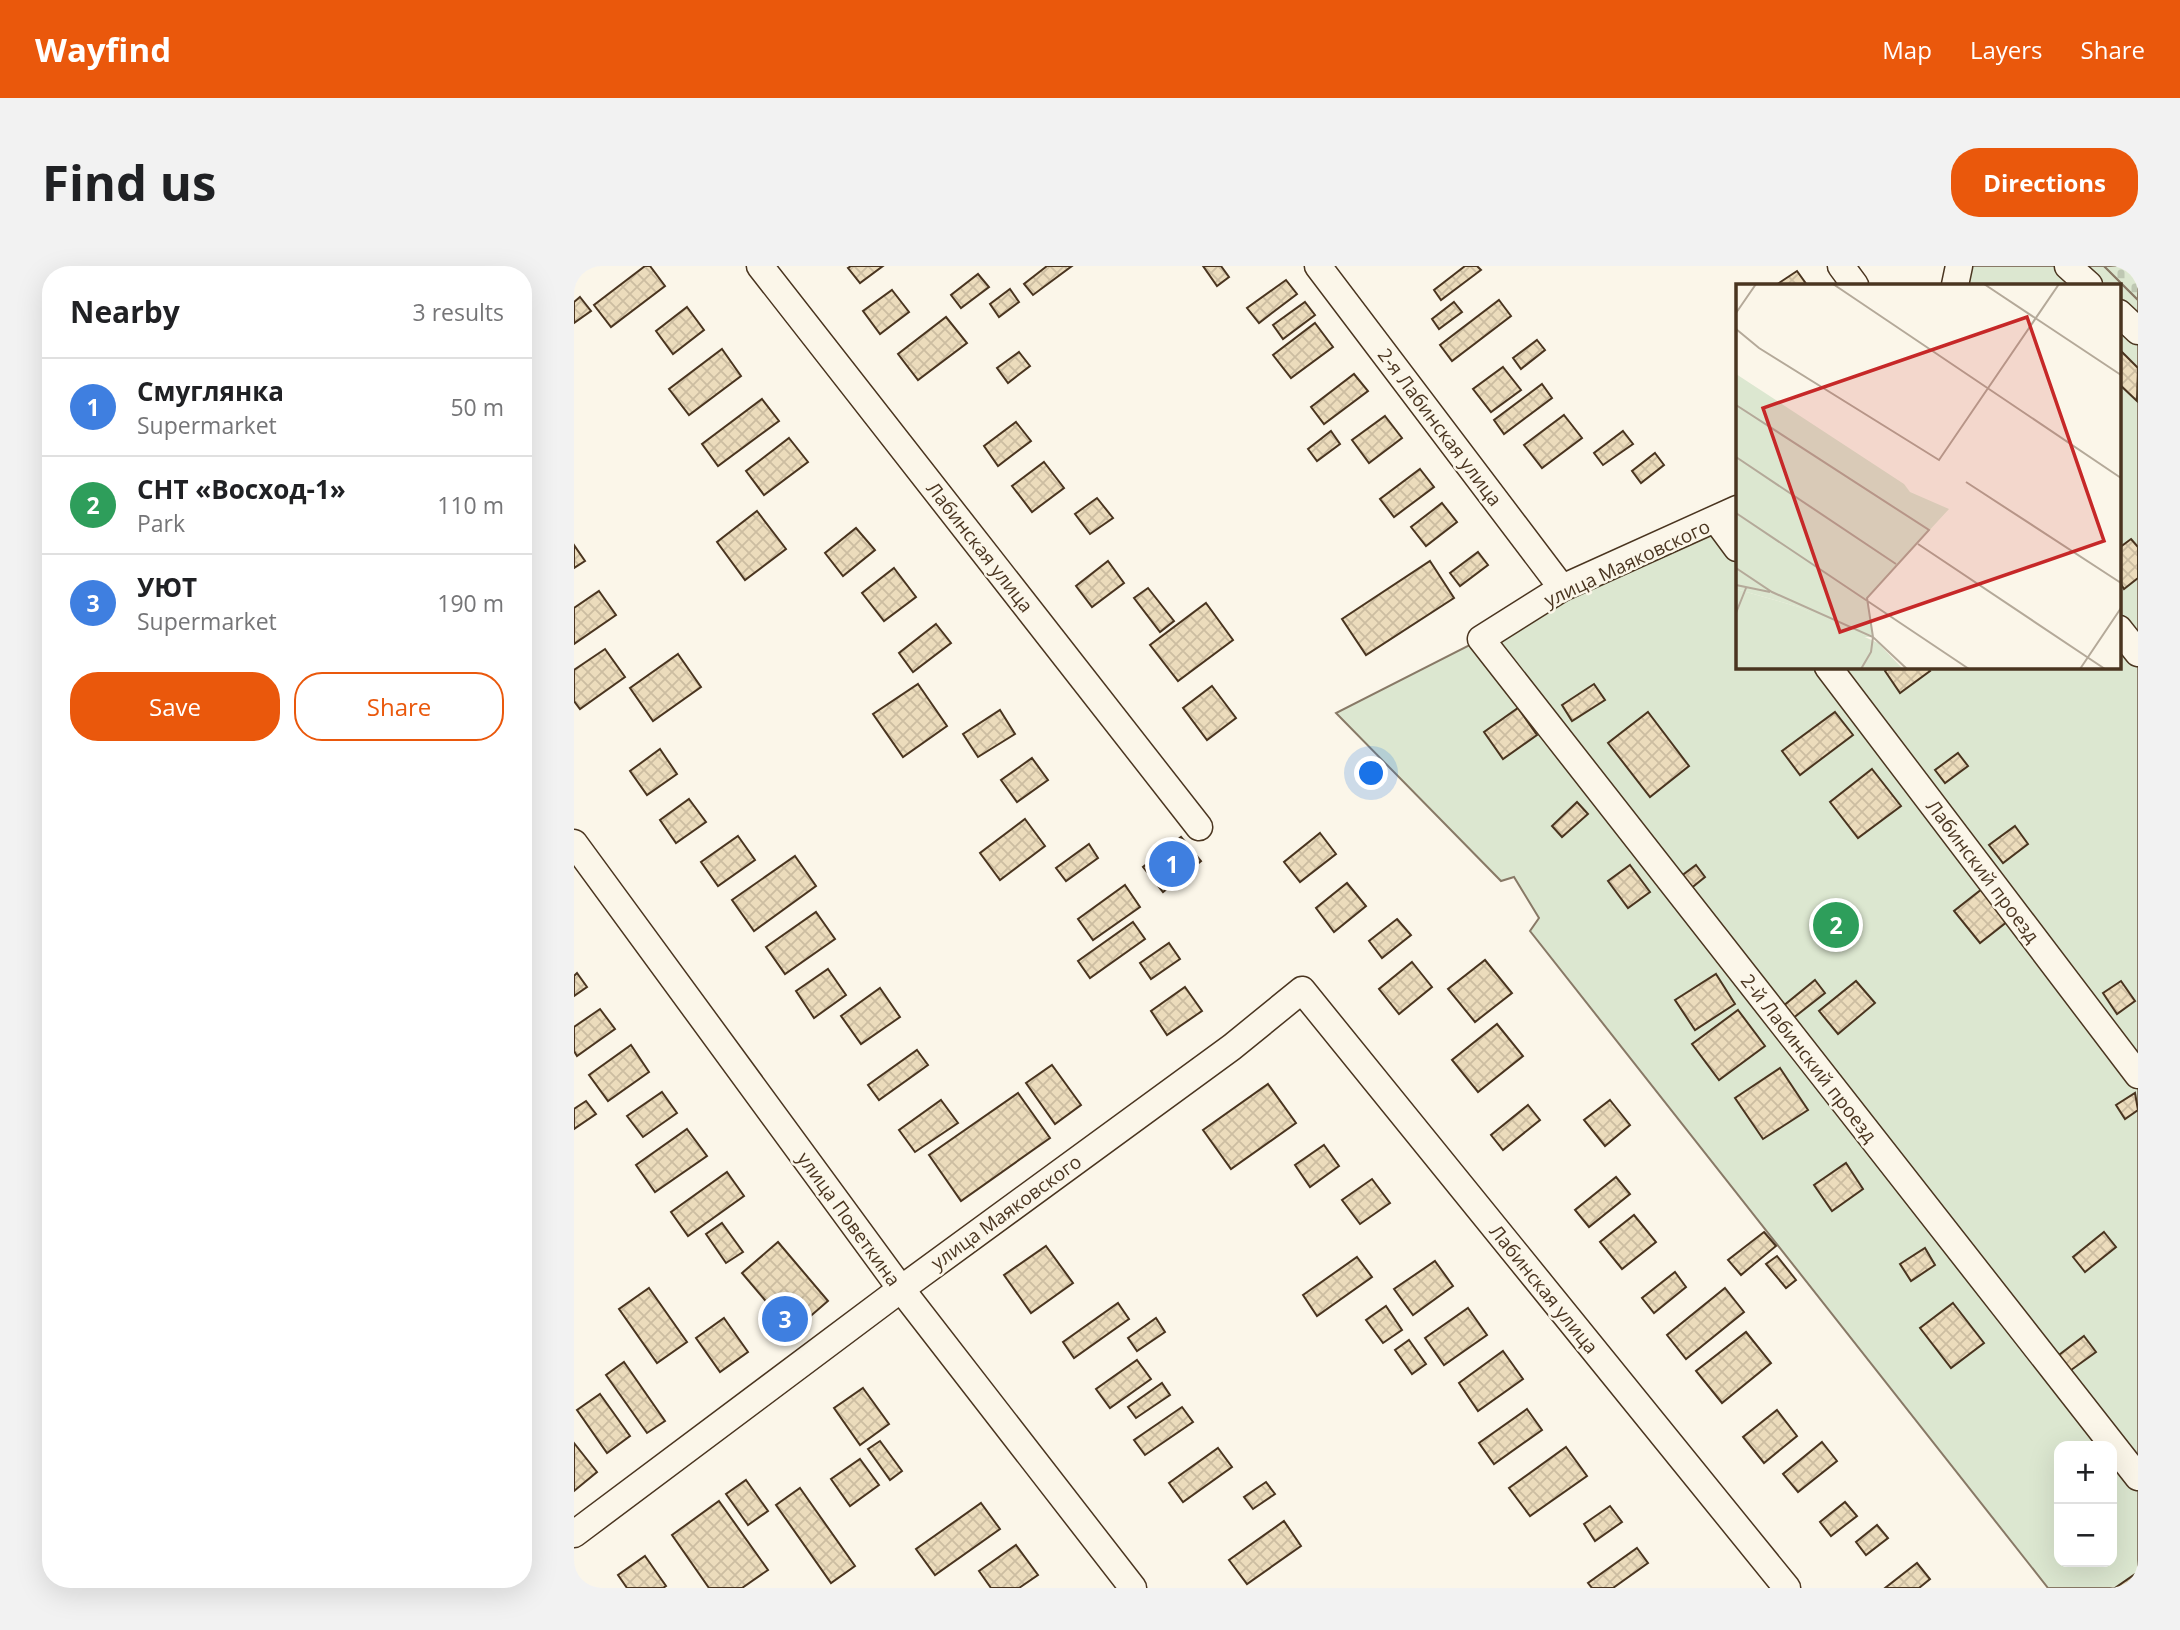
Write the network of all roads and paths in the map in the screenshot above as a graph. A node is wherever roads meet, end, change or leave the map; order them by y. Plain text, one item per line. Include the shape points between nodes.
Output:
1 (760, 266) edge
2 (1318, 266) edge
3 (1841, 266) edge
4 (1959, 266) edge
5 (2068, 266) edge
6 (1854, 284) edge
7 (1955, 284) edge
8 (2088, 284) edge
9 (2120, 314) edge
10 (2138, 331) edge
11 (1727, 515) edge
12 (1736, 545) edge
13 (1562, 589) junction
14 (2120, 630) edge
15 (1480, 639) joint
16 (2138, 653) edge
17 (1829, 668) edge
18 (1199, 827) dead end
19 (574, 843) edge
20 (1302, 990) joint
21 (2138, 1075) edge
22 (901, 1289) junction
23 (2138, 1477) edge
24 (574, 1534) edge
25 (1133, 1588) edge
26 (1787, 1588) edge

1 - 18 street, Лабинская улица
2 - 13 street, 2-я Лабинская улица
3 - 6 street
4 - 7 street
5 - 8 street
9 - 10 street
11 - 12 street
11 - 13 street, улица Маяковского
13 - 15 street, улица Маяковского
14 - 16 street
15 - 23 street, 2-й Лабинский проезд
17 - 21 street, Лабинский проезд
19 - 22 street, улица Поветкина
20 - 22 street, улица Маяковского
20 - 26 street, Лабинская улица
22 - 24 street, улица Маяковского
22 - 25 street, улица Поветкина

